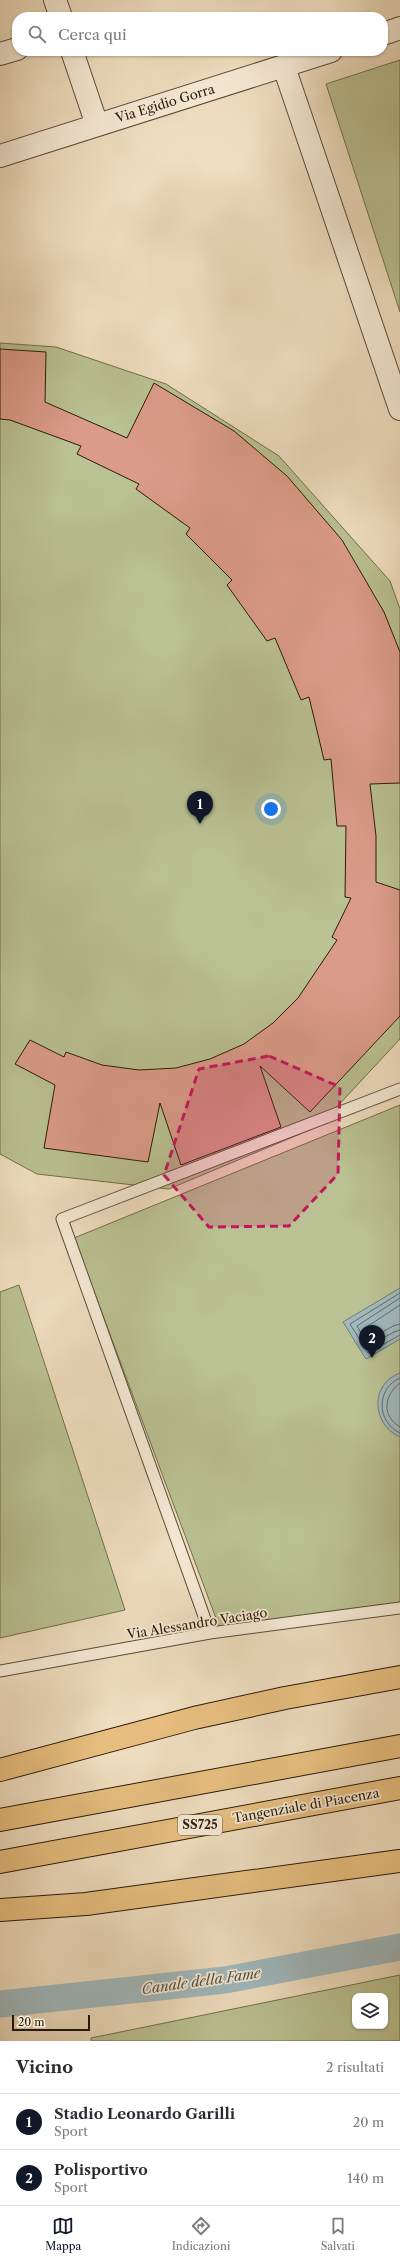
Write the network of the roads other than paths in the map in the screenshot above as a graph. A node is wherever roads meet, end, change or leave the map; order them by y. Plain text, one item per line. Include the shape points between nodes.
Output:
1 (55, 0) edge
2 (59, 12) edge
3 (400, 28) edge
4 (388, 32) edge
5 (12, 50) edge
6 (0, 54) edge
7 (74, 56) edge
8 (316, 56) edge
9 (284, 67) junction
10 (97, 125) junction
11 (0, 156) edge
12 (400, 409) edge
13 (400, 1089) edge
14 (400, 1608) edge
15 (210, 1633) junction
16 (0, 1671) edge
17 (400, 1677) edge
18 (400, 1746) edge
19 (0, 1770) edge
20 (400, 1788) edge
21 (0, 1820) edge
22 (400, 1860) edge
23 (0, 1862) edge
24 (0, 1910) edge

1 - 2 street
3 - 4 street
5 - 6 street
7 - 10 street
8 - 9 street, Via Egidio Gorra
9 - 10 street, Via Egidio Gorra
9 - 12 street
10 - 11 street, Via Egidio Gorra
13 - 15 lane via 62,1219
14 - 15 lane, Via Alessandro Vaciago
15 - 16 lane, Via Alessandro Vaciago
17 - 19 highway via 194,1718
18 - 21 highway
20 - 23 highway, Tangenziale di Piacenza / SS725
22 - 24 highway via 86,1904

